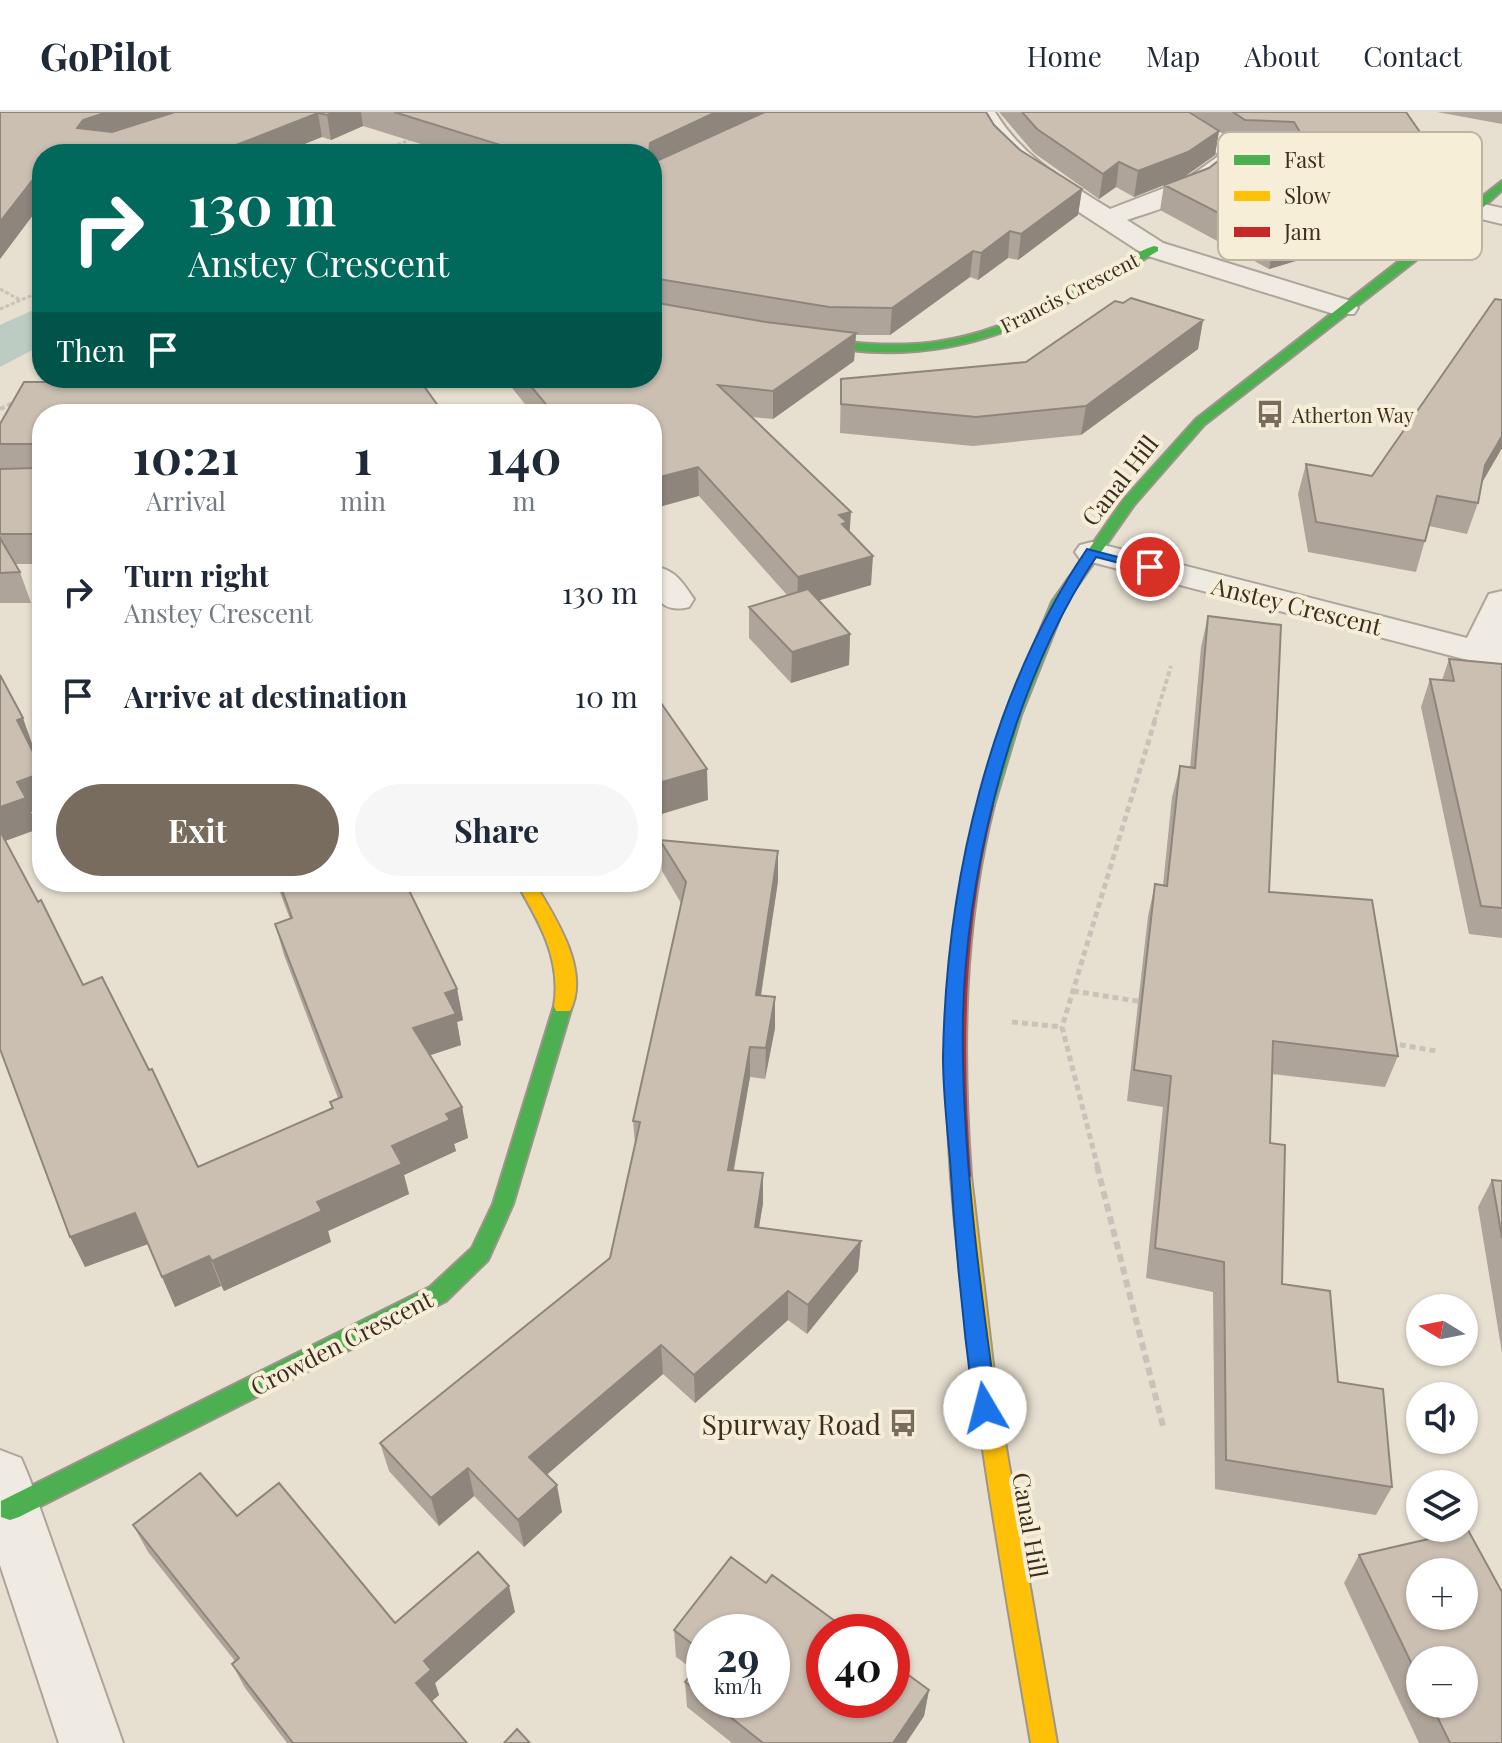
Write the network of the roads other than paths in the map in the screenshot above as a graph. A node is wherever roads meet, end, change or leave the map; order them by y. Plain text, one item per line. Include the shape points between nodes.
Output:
1 (983, 112) edge
2 (1172, 113) edge
3 (1218, 143) edge
4 (1218, 172) edge
5 (1502, 184) edge
6 (1482, 203) edge
7 (1482, 212) edge
8 (1502, 216) edge
9 (1105, 219) junction
10 (1154, 249) junction
11 (1408, 260) edge
12 (1344, 308) junction
13 (770, 335) edge
14 (1092, 552) junction
15 (1502, 602) edge
16 (1490, 655) edge
17 (531, 892) edge
18 (5, 1493) edge
19 (91, 1743) edge
20 (1044, 1743) edge

1 - 9 street via 1002,143 1028,168
2 - 3 street via 1195,133
4 - 9 street
5 - 6 street, Canal Hill
7 - 8 street
9 - 10 street
10 - 12 street
10 - 13 street, Francis Crescent via 1036,312 932,348 872,349
11 - 12 street, Canal Hill
12 - 14 street, Canal Hill via 1200,422
14 - 16 street, Anstey Crescent
14 - 20 street, Canal Hill via 1059,602 1037,653 982,818 960,931 953,1058 975,1332
15 - 16 street
17 - 18 street, Crowden Crescent via 553,929 565,964 566,998 503,1204 480,1254 438,1294
18 - 19 street

